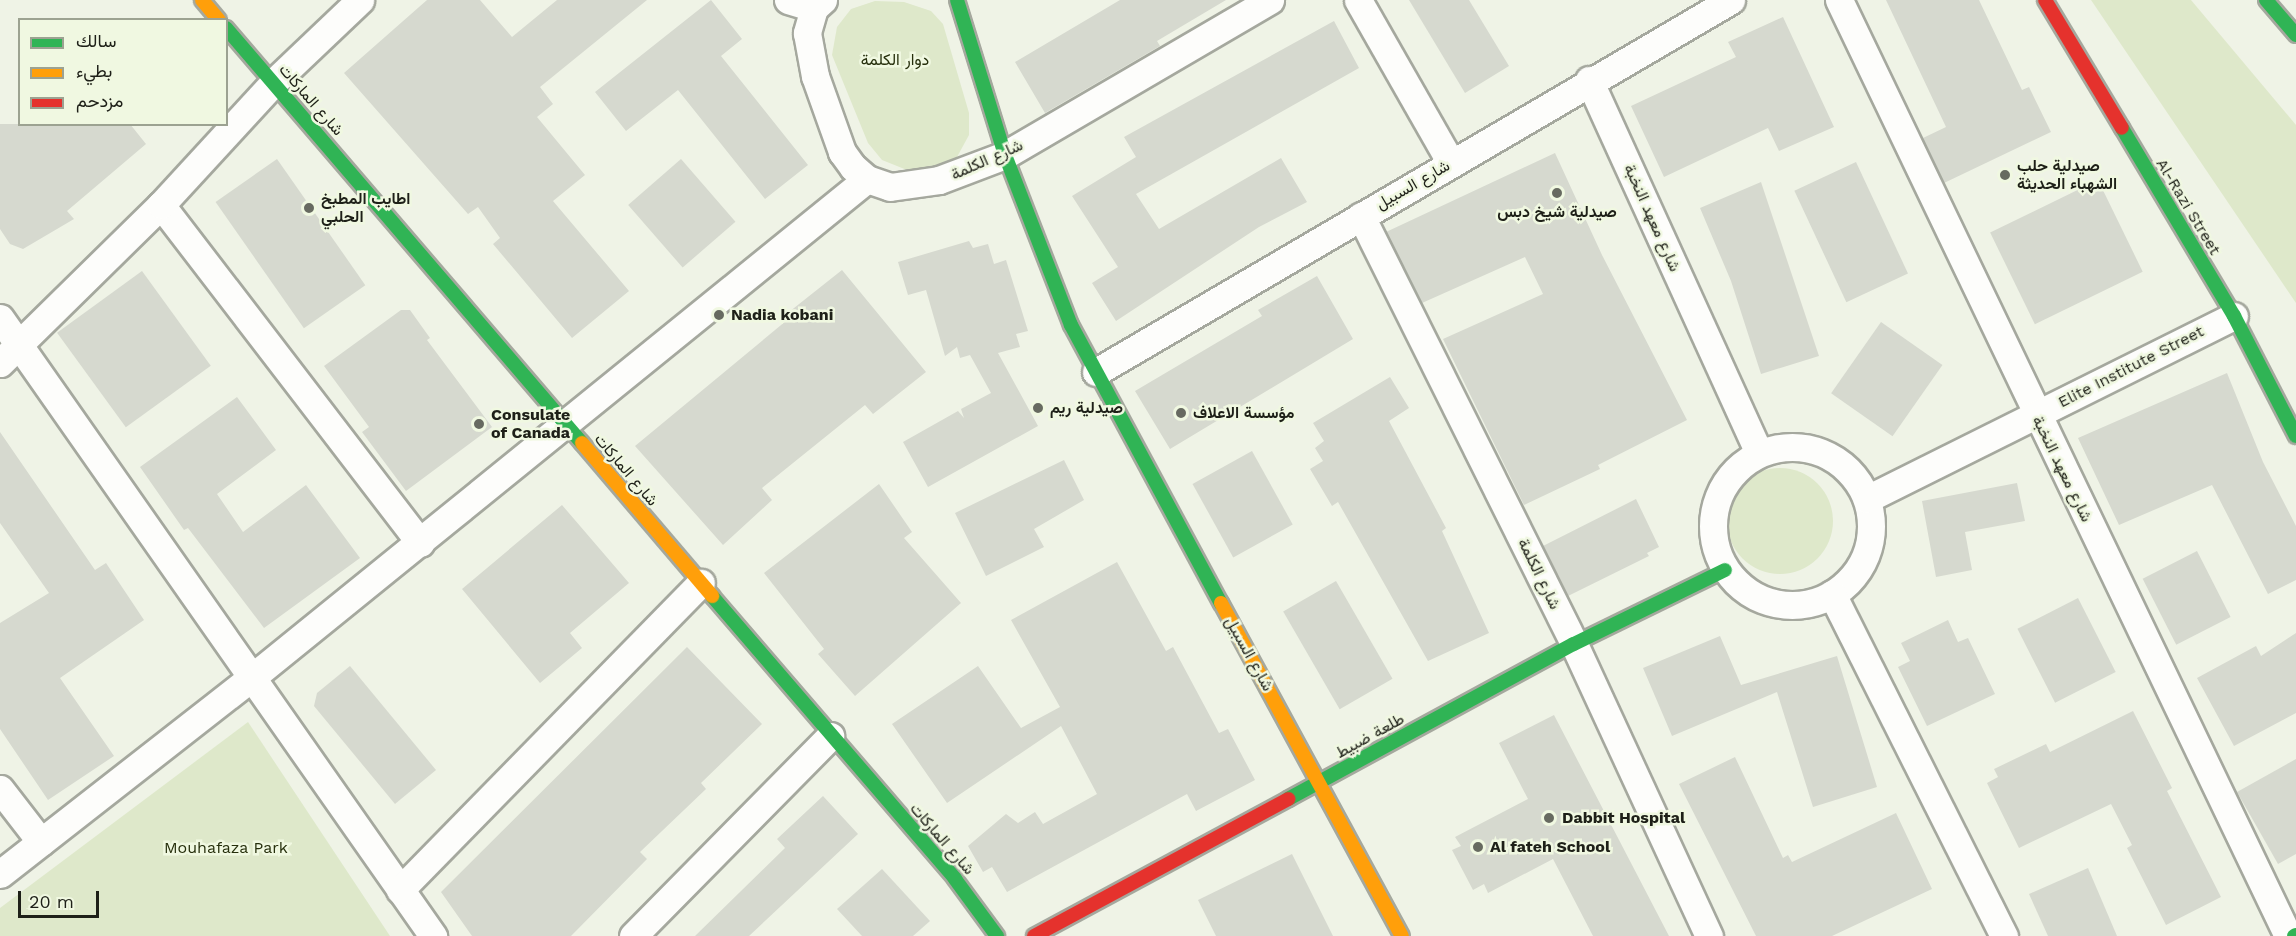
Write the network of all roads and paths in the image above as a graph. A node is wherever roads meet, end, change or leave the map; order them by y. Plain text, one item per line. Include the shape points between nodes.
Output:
1 (202, 0) edge
2 (360, 0) edge
3 (957, 0) edge
4 (1270, 0) edge
5 (1358, 0) edge
6 (1731, 0) edge
7 (1839, 0) edge
8 (2045, 0) edge
9 (2266, 0) edge
10 (808, 3) edge
11 (1685, 10) edge
12 (217, 18) edge
13 (228, 30) edge
14 (2296, 35) edge
15 (1589, 80) junction
16 (274, 82) junction
17 (1005, 155) junction
18 (1451, 163) junction
19 (867, 179) junction
20 (161, 205) junction
21 (1361, 216) junction
22 (2234, 316) junction
23 (0, 318) edge
24 (20, 345) junction
25 (0, 363) edge
26 (1096, 372) junction
27 (2036, 415) junction
28 (567, 425) junction
29 (2296, 436) edge
30 (1759, 453) junction
31 (1868, 499) junction
32 (420, 543) junction
33 (1725, 570) junction
34 (701, 583) junction
35 (1832, 594) junction
36 (1574, 644) junction
37 (250, 679) junction
38 (830, 736) junction
39 (1319, 783) junction
40 (0, 789) edge
41 (41, 842) junction
42 (0, 874) edge
43 (400, 890) junction
44 (433, 936) edge
45 (633, 936) edge
46 (997, 936) edge
47 (1034, 936) edge
48 (1402, 936) edge
49 (1709, 936) edge
50 (2004, 936) edge
51 (2288, 936) edge

1 - 12 street
2 - 16 street
3 - 17 street, شارع السبيل
4 - 17 street, شارع الكلمة
5 - 18 street
6 - 11 street, شارع السبيل
7 - 27 street, شارع معهد النخبة
8 - 22 street, Al-Razi Street
9 - 14 street
10 - 19 street via 807,43 815,76 842,152
11 - 15 street, شارع السبيل
13 - 16 street, شارع الماركات
15 - 18 street, شارع السبيل
15 - 30 street, شارع معهد النخبة
16 - 20 street
16 - 28 street, شارع الماركات
17 - 19 street, شارع الكلمة via 915,185 890,187
17 - 26 street, شارع السبيل via 1071,325
18 - 21 street, شارع السبيل
19 - 28 street
20 - 24 street
20 - 32 street
21 - 26 street, شارع السبيل
21 - 36 street, شارع الكلمة
22 - 27 street, Elite Institute Street
22 - 29 street, Al-Razi Street
23 - 24 street
24 - 25 street
24 - 37 street
26 - 39 street, شارع السبيل
27 - 31 street, Elite Institute Street
27 - 51 street, شارع معهد النخبة
28 - 32 street
28 - 34 street, شارع الماركات
30 - 31 street via 1785,447 1811,448 1835,458 1854,476
30 - 33 street via 1739,466 1724,484 1715,506 1713,529
31 - 35 street via 1872,520 1867,553 1850,581
32 - 37 street
33 - 35 street via 1745,590 1765,600 1788,605 1810,603
33 - 36 street, طلعة ضبيط
34 - 38 street, شارع الماركات
34 - 43 street
35 - 50 street
36 - 39 street, طلعة ضبيط
36 - 49 street, شارع الكلمة
37 - 41 street
37 - 43 street
38 - 45 street
38 - 46 street, شارع الماركات via 956,879
39 - 47 street, طلعة ضبيط
39 - 48 street, شارع السبيل
40 - 41 street
41 - 42 street
43 - 44 street

